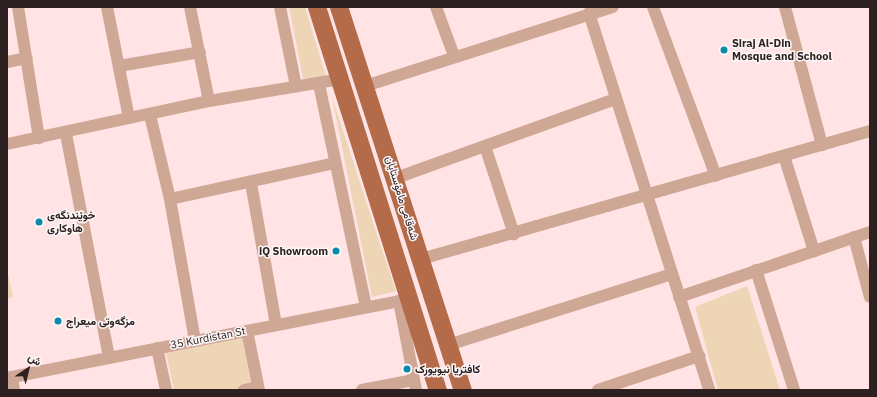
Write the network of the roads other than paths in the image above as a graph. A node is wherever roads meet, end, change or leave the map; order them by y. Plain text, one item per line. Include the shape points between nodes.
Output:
1 (18, 7) edge
2 (107, 7) edge
3 (190, 7) edge
4 (280, 7) edge
5 (317, 7) edge
6 (339, 7) edge
7 (436, 7) edge
8 (613, 7) edge
9 (653, 7) edge
10 (784, 7) edge
11 (588, 13) junction
12 (200, 52) junction
13 (454, 56) junction
14 (27, 58) junction
15 (7, 62) edge
16 (119, 66) junction
17 (340, 79) junction
18 (319, 84) junction
19 (296, 86) junction
20 (365, 86) junction
21 (616, 99) junction
22 (209, 101) junction
23 (150, 115) junction
24 (129, 118) junction
25 (870, 131) edge
26 (66, 134) junction
27 (40, 138) junction
28 (7, 144) edge
29 (822, 145) junction
30 (485, 146) junction
31 (784, 156) junction
32 (335, 163) junction
33 (716, 176) junction
34 (396, 178) junction
35 (251, 183) junction
36 (647, 196) junction
37 (170, 199) junction
38 (870, 232) edge
39 (514, 234) junction
40 (854, 237) junction
41 (814, 251) junction
42 (421, 260) junction
43 (756, 270) junction
44 (672, 274) junction
45 (679, 297) junction
46 (870, 297) edge
47 (404, 300) junction
48 (366, 307) junction
49 (276, 325) junction
50 (247, 331) junction
51 (195, 341) junction
52 (448, 345) junction
53 (157, 348) junction
54 (699, 356) junction
55 (109, 358) junction
56 (9, 377) edge
57 (415, 385) edge
58 (258, 389) edge
59 (14, 390) edge
60 (166, 390) edge
61 (244, 390) edge
62 (362, 390) edge
63 (438, 390) edge
64 (463, 390) edge
65 (598, 390) edge
66 (709, 390) edge
67 (794, 390) edge

1 - 14 street
2 - 16 street
3 - 12 street
4 - 19 street
5 - 17 main road
6 - 20 main road, شەقامی مامۆستایان
7 - 13 street
8 - 11 street
9 - 33 street
10 - 29 street
11 - 13 street
11 - 21 street
12 - 16 street
12 - 22 street
13 - 20 street
14 - 15 street
14 - 27 street
16 - 24 street
17 - 18 street
17 - 47 main road
18 - 19 street
18 - 32 street
19 - 22 street
20 - 34 main road, شەقامی مامۆستایان
21 - 30 street
21 - 36 street
22 - 23 street
23 - 24 street
23 - 37 street
24 - 26 street
25 - 29 street
26 - 27 street
26 - 55 street
27 - 28 street
29 - 31 street
30 - 34 street
30 - 39 street
31 - 33 street
31 - 41 street
32 - 35 street
32 - 48 street
33 - 36 street
34 - 42 main road, شەقامی مامۆستایان
35 - 37 street
35 - 49 street
36 - 39 street
36 - 44 street
37 - 51 street
38 - 40 street
39 - 42 street
40 - 41 street
40 - 46 street
41 - 43 street
42 - 52 main road, شەقامی مامۆستایان
43 - 45 street
43 - 67 street
44 - 45 street
44 - 52 street
45 - 54 street
47 - 48 street, 35 Kurdistan St
47 - 57 street
47 - 63 main road
48 - 49 street, 35 Kurdistan St
49 - 50 street, 35 Kurdistan St
50 - 51 street, 35 Kurdistan St
50 - 58 street
51 - 53 street, 35 Kurdistan St
52 - 64 main road, شەقامی مامۆستایان
53 - 55 street, 35 Kurdistan St
53 - 60 street
54 - 65 street
54 - 66 street
55 - 56 street, 35 Kurdistan St
56 - 59 street
57 - 62 street
58 - 61 street

